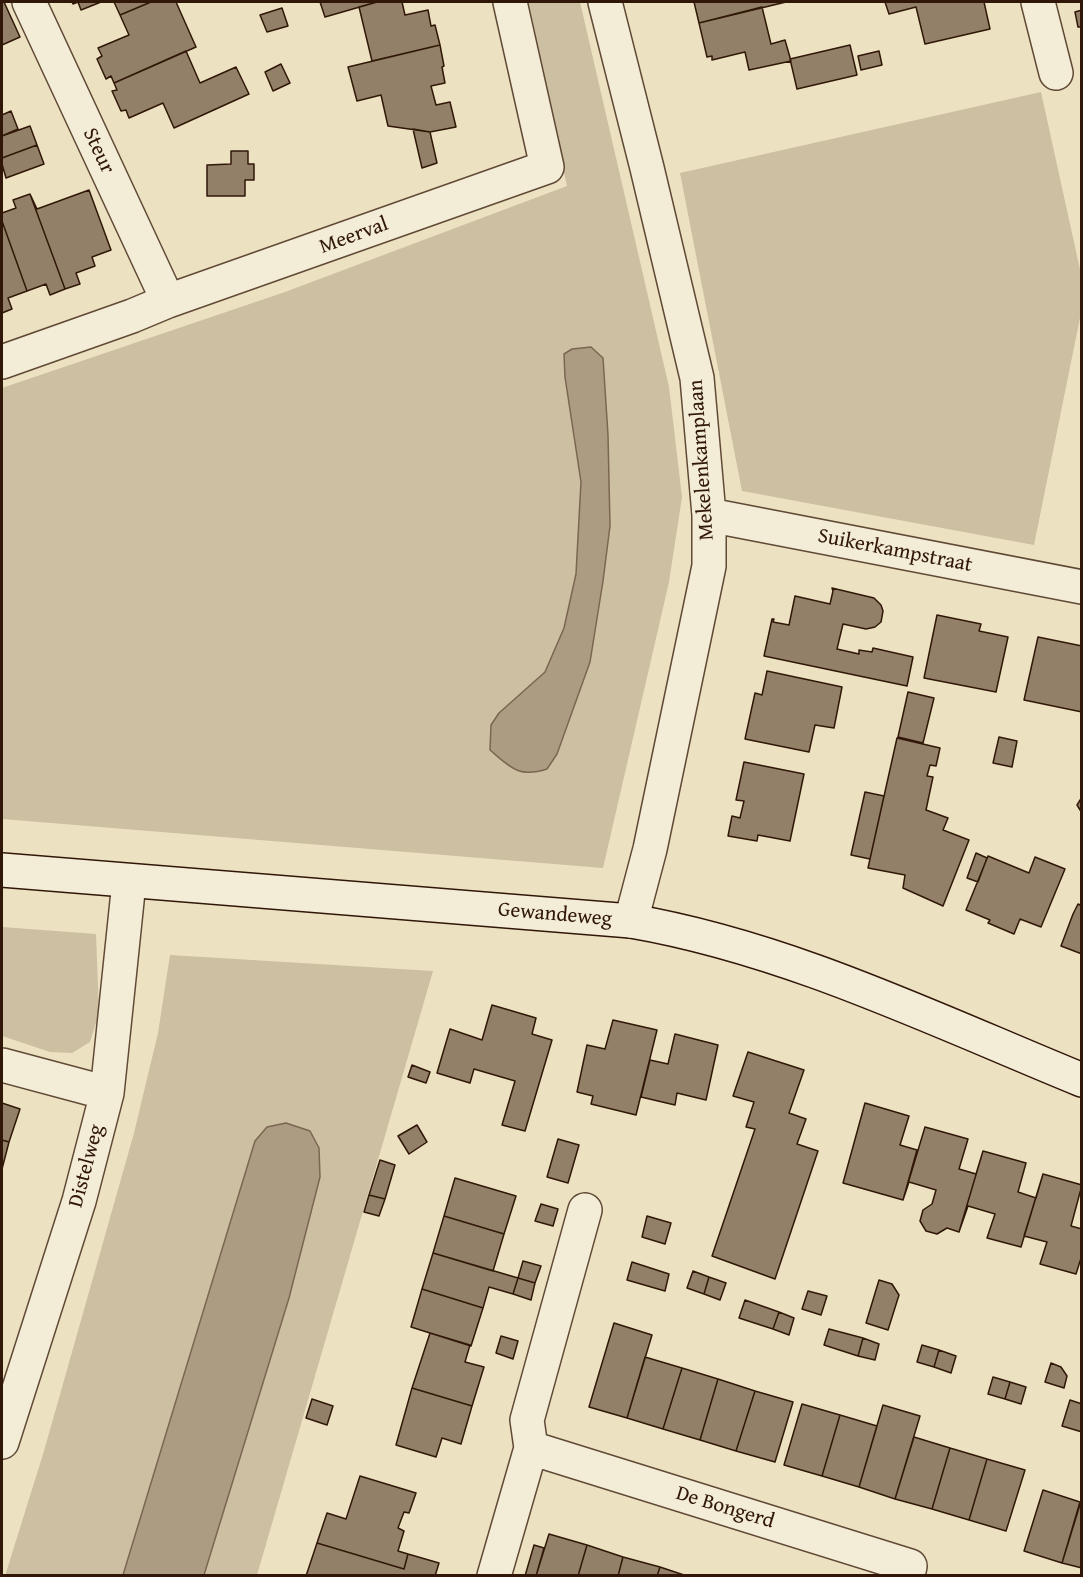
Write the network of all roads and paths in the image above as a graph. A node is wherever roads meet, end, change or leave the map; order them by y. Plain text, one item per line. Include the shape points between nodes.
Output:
1 (29, 2) edge
2 (510, 2) edge
3 (605, 2) edge
4 (1038, 2) edge
5 (1056, 73) dead end
6 (168, 301) junction
7 (2, 362) edge
8 (709, 515) junction
9 (1082, 587) edge
10 (2, 870) edge
11 (129, 882) junction
12 (631, 921) junction
13 (2, 1065) edge
14 (1082, 1080) edge
15 (106, 1093) junction
16 (585, 1209) dead end
17 (2, 1442) edge
18 (531, 1448) junction
19 (494, 1575) edge
20 (908, 1575) edge

1 - 6 street, Steur
2 - 6 street, Meerval via 547,167
3 - 8 street, Mekelenkamplaan via 697,378
4 - 5 street
6 - 7 street, Meerval
8 - 9 street, Suikerkampstraat
8 - 12 street, Mekelenkamplaan via 709,566 650,849
10 - 11 street, Gewandeweg
11 - 12 street, Gewandeweg
11 - 15 street, Distelweg
12 - 14 street, Gewandeweg via 725,941 837,979
13 - 15 street
15 - 17 street, Distelweg via 79,1201
16 - 18 street via 527,1420
18 - 19 street
18 - 20 street, De Bongerd via 910,1566

